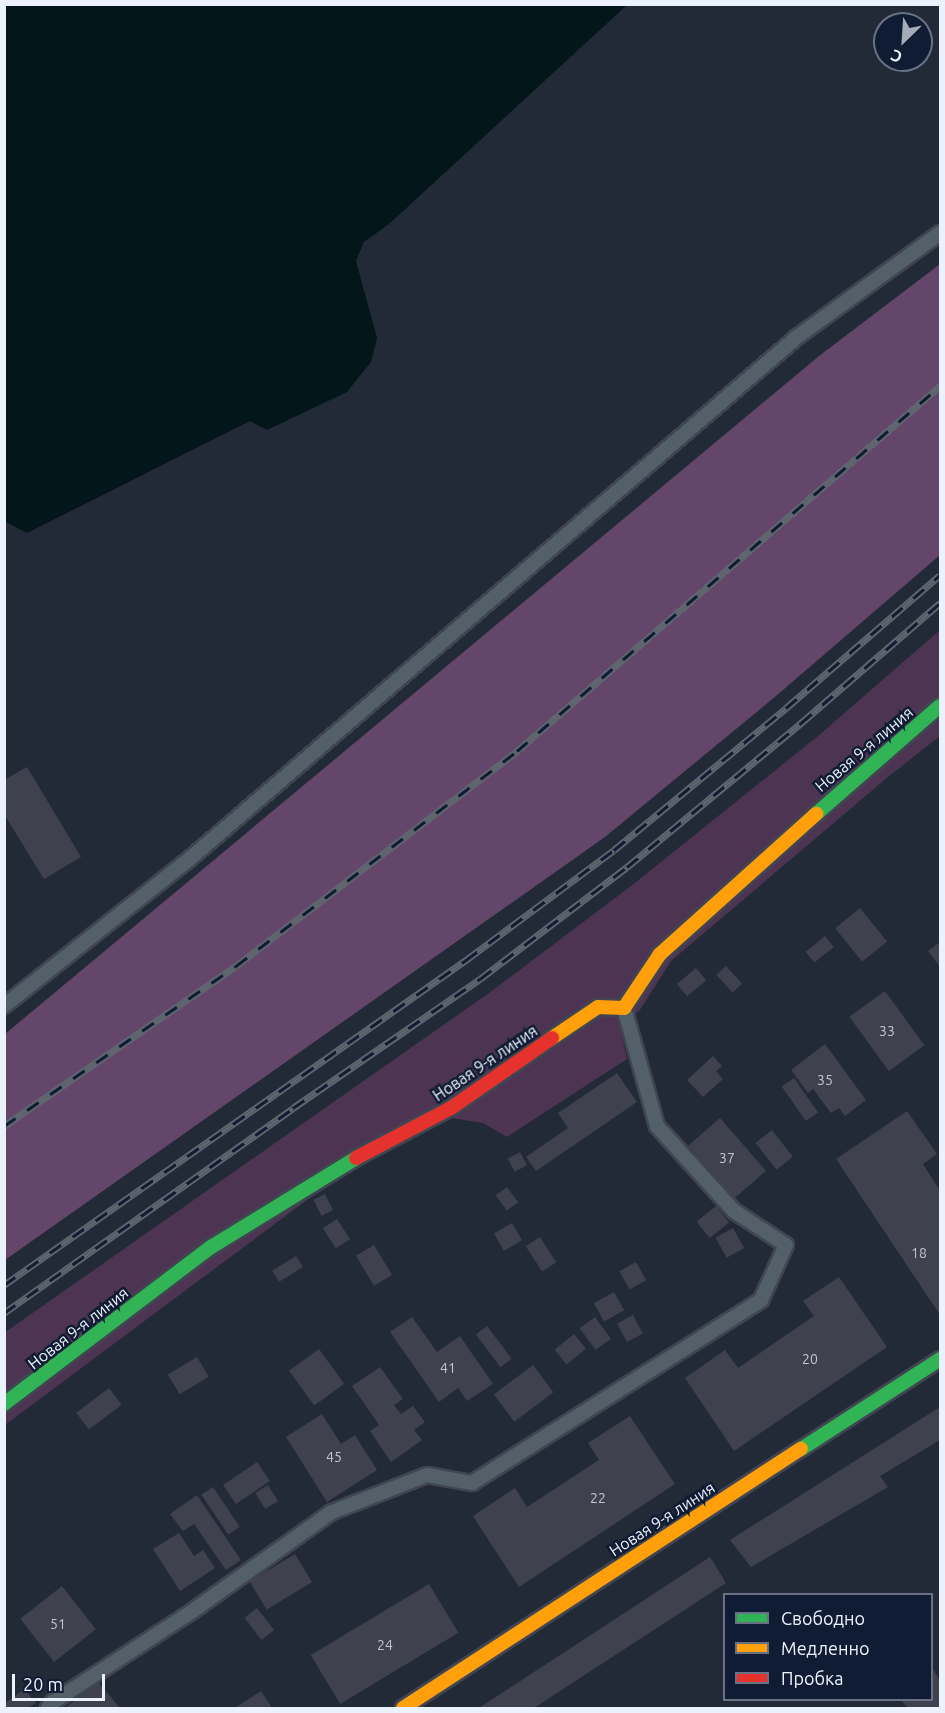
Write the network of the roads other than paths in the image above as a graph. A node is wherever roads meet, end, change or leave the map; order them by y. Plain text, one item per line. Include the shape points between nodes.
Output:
1 (940, 233) edge
2 (940, 706) edge
3 (4, 1006) edge
4 (624, 1008) junction
5 (940, 1359) edge
6 (4, 1404) edge
7 (48, 1708) edge
8 (403, 1708) edge

1 - 3 lane via 797,337 186,862
2 - 4 street, Новая 9-я линия via 770,852 660,954
4 - 6 street, Новая 9-я линия via 598,1007 451,1108 333,1171 211,1247
4 - 7 lane via 657,1126 735,1211 786,1245 761,1300 472,1483 428,1475 332,1512
5 - 8 street, Новая 9-я линия

